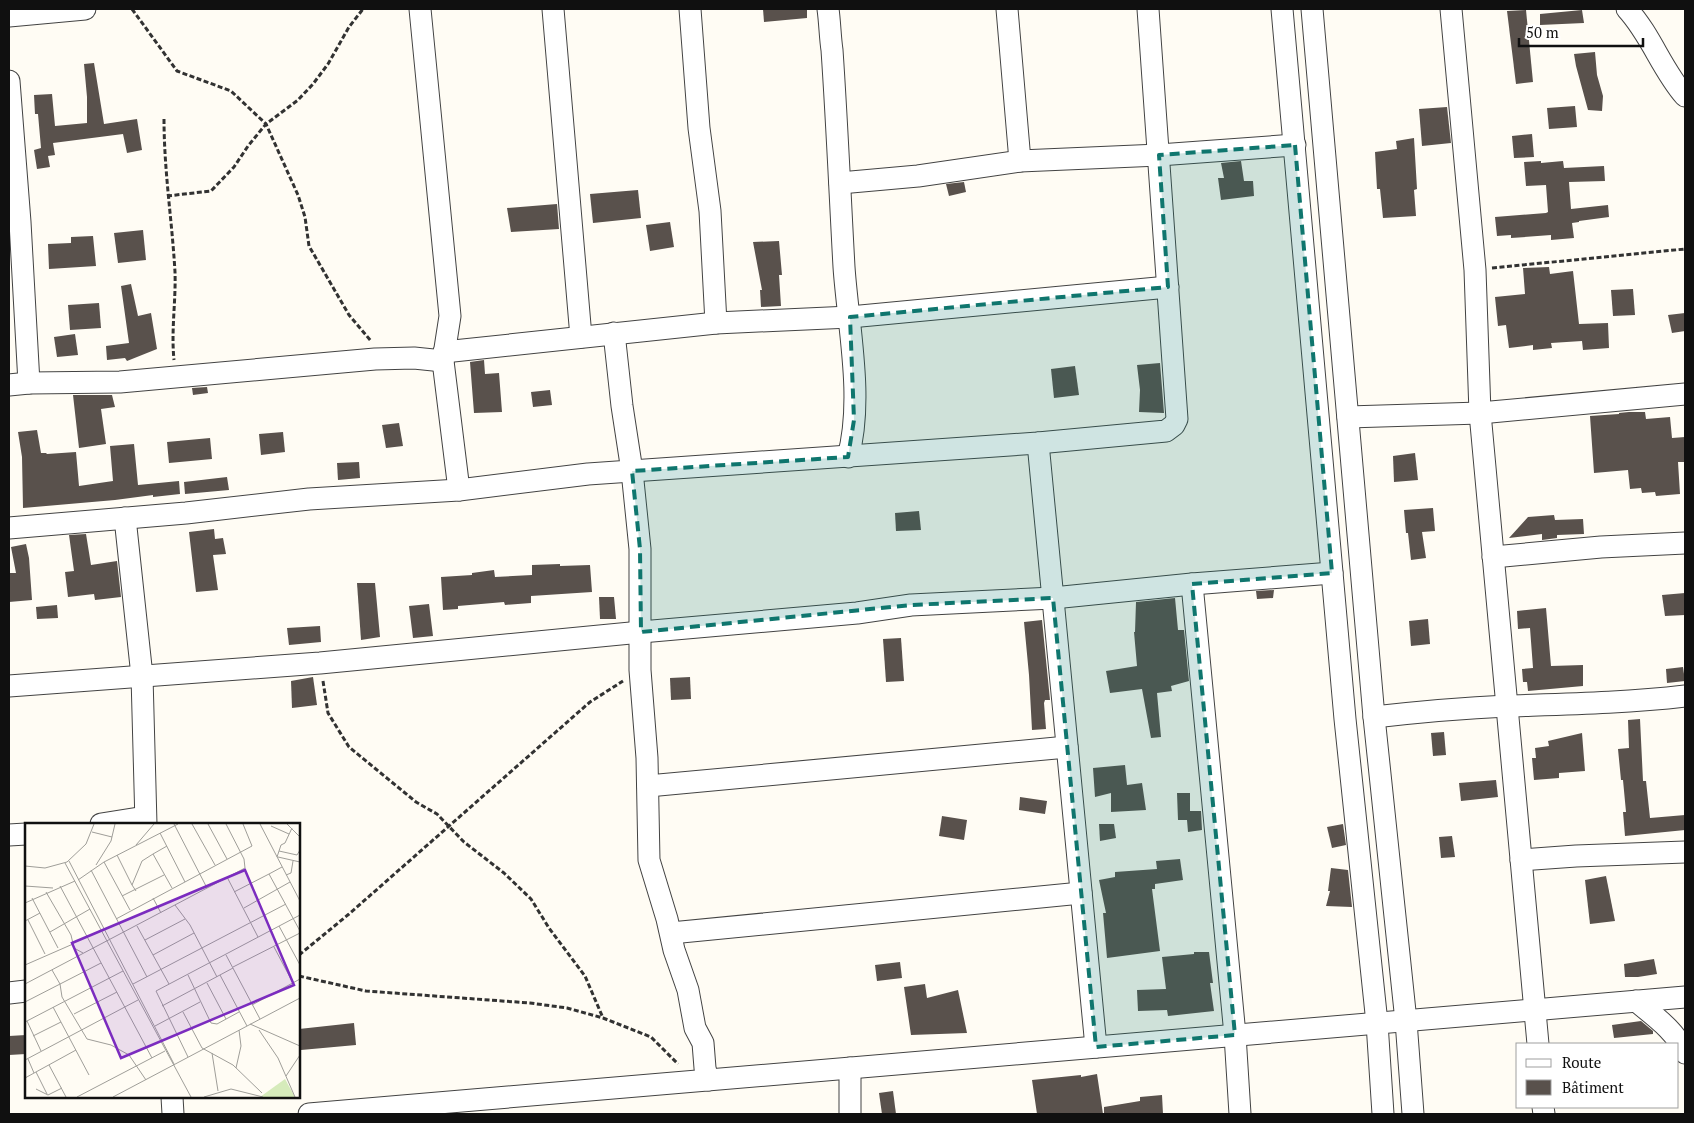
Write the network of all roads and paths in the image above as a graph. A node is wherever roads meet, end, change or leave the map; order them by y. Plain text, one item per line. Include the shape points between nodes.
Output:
1 (85, 9) edge
2 (132, 9) edge
3 (363, 9) edge
4 (420, 9) edge
5 (553, 9) edge
6 (690, 9) edge
7 (828, 9) edge
8 (1007, 9) edge
9 (1148, 9) edge
10 (1282, 9) edge
11 (1312, 9) edge
12 (1451, 9) edge
13 (1627, 9) edge
14 (9, 16) edge
15 (9, 81) edge
16 (1685, 96) edge
17 (164, 119) dead end
18 (266, 124) junction
19 (1295, 145) junction
20 (1159, 155) junction
21 (1020, 161) junction
22 (840, 183) junction
23 (167, 196) junction
24 (1685, 249) edge
25 (1475, 270) junction
26 (1168, 287) junction
27 (850, 317) junction
28 (716, 323) junction
29 (614, 333) junction
30 (582, 337) junction
31 (444, 357) junction
32 (375, 359) junction
33 (177, 378) junction
34 (19, 384) edge
35 (1685, 394) edge
36 (1480, 413) junction
37 (1348, 417) junction
38 (1038, 444) junction
39 (848, 456) junction
40 (632, 472) junction
41 (459, 490) junction
42 (126, 518) junction
43 (9, 528) edge
44 (1685, 542) edge
45 (1493, 557) junction
46 (1332, 573) junction
47 (1192, 584) junction
48 (1053, 598) junction
49 (642, 632) junction
50 (320, 663) junction
51 (640, 670) junction
52 (142, 676) junction
53 (9, 686) edge
54 (1685, 696) edge
55 (1507, 706) junction
56 (1374, 716) junction
57 (1067, 747) junction
58 (648, 786) junction
59 (146, 821) edge
60 (116, 823) edge
61 (450, 826) junction
62 (25, 834) edge
63 (9, 836) edge
64 (1685, 852) edge
65 (1521, 860) junction
66 (1082, 893) junction
67 (671, 933) junction
68 (300, 954) edge
69 (300, 976) edge
70 (25, 991) edge
71 (9, 993) edge
72 (1685, 997) edge
73 (1636, 1001) junction
74 (1534, 1010) junction
75 (603, 1018) junction
76 (1406, 1021) junction
77 (1377, 1023) junction
78 (1235, 1035) junction
79 (1538, 1043) edge
80 (1096, 1047) junction
81 (1685, 1053) edge
82 (850, 1068) junction
83 (707, 1074) junction
84 (172, 1098) edge
85 (380, 1111) edge
86 (173, 1114) edge
87 (309, 1114) edge
88 (850, 1114) edge
89 (1240, 1114) edge
90 (1383, 1114) edge
91 (1413, 1114) edge

1 - 14 street
2 - 18 path via 177,72 231,91
3 - 18 path via 313,84
4 - 31 street via 450,316
5 - 30 street
6 - 28 street via 710,219
7 - 22 street
8 - 21 street
9 - 20 street
10 - 19 street
11 - 37 street
12 - 25 street
13 - 16 street
15 - 34 street via 20,222
17 - 23 path
18 - 23 path via 234,167 211,191
18 - 32 path via 298,195 309,246 349,316 375,346
19 - 20 street
19 - 46 street
20 - 21 street
20 - 26 street
21 - 22 street via 918,176
22 - 27 street
23 - 33 path via 175,272 173,333
24 - 25 path
25 - 36 street
26 - 27 street
26 - 38 street via 1177,419 1174,425 1166,431
27 - 28 street
27 - 39 street via 854,404 853,438
28 - 29 street
29 - 30 street
29 - 40 street
30 - 31 street
31 - 32 street
31 - 41 street
32 - 33 street
33 - 34 street
35 - 36 street
36 - 37 street
36 - 45 street
37 - 56 street
38 - 39 street
38 - 48 street
39 - 40 street
40 - 41 street via 588,474
40 - 49 street via 640,549
41 - 42 street via 308,499
42 - 43 street
42 - 52 street
44 - 45 street
45 - 55 street
46 - 47 street
46 - 77 street via 1344,719
47 - 48 street
47 - 78 street
48 - 49 street via 911,605 857,613
48 - 57 street
49 - 50 street
49 - 51 street
50 - 52 street
50 - 61 path via 328,713 349,748
51 - 58 street
51 - 61 path via 590,702
52 - 53 street
52 - 59 street
54 - 55 street via 1614,703
55 - 56 street
55 - 65 street
56 - 76 street
57 - 58 street
57 - 66 street
58 - 67 street via 650,860
59 - 60 street
61 - 68 path
61 - 75 path via 464,842 531,899 585,976
62 - 63 street
64 - 65 street
65 - 74 street
66 - 67 street
66 - 80 street
67 - 83 street via 688,990 695,1028 703,1043
69 - 75 path via 366,991 530,1003 567,1008
70 - 71 street
72 - 73 street
73 - 74 street
73 - 81 street via 1665,1026
74 - 76 street
74 - 79 street
75 - 83 path via 651,1037 675,1062
76 - 77 street
76 - 91 street
77 - 78 street
77 - 90 street
78 - 80 street
78 - 89 street
80 - 82 street
82 - 83 street
82 - 88 street
83 - 85 street
84 - 86 street
85 - 87 street

